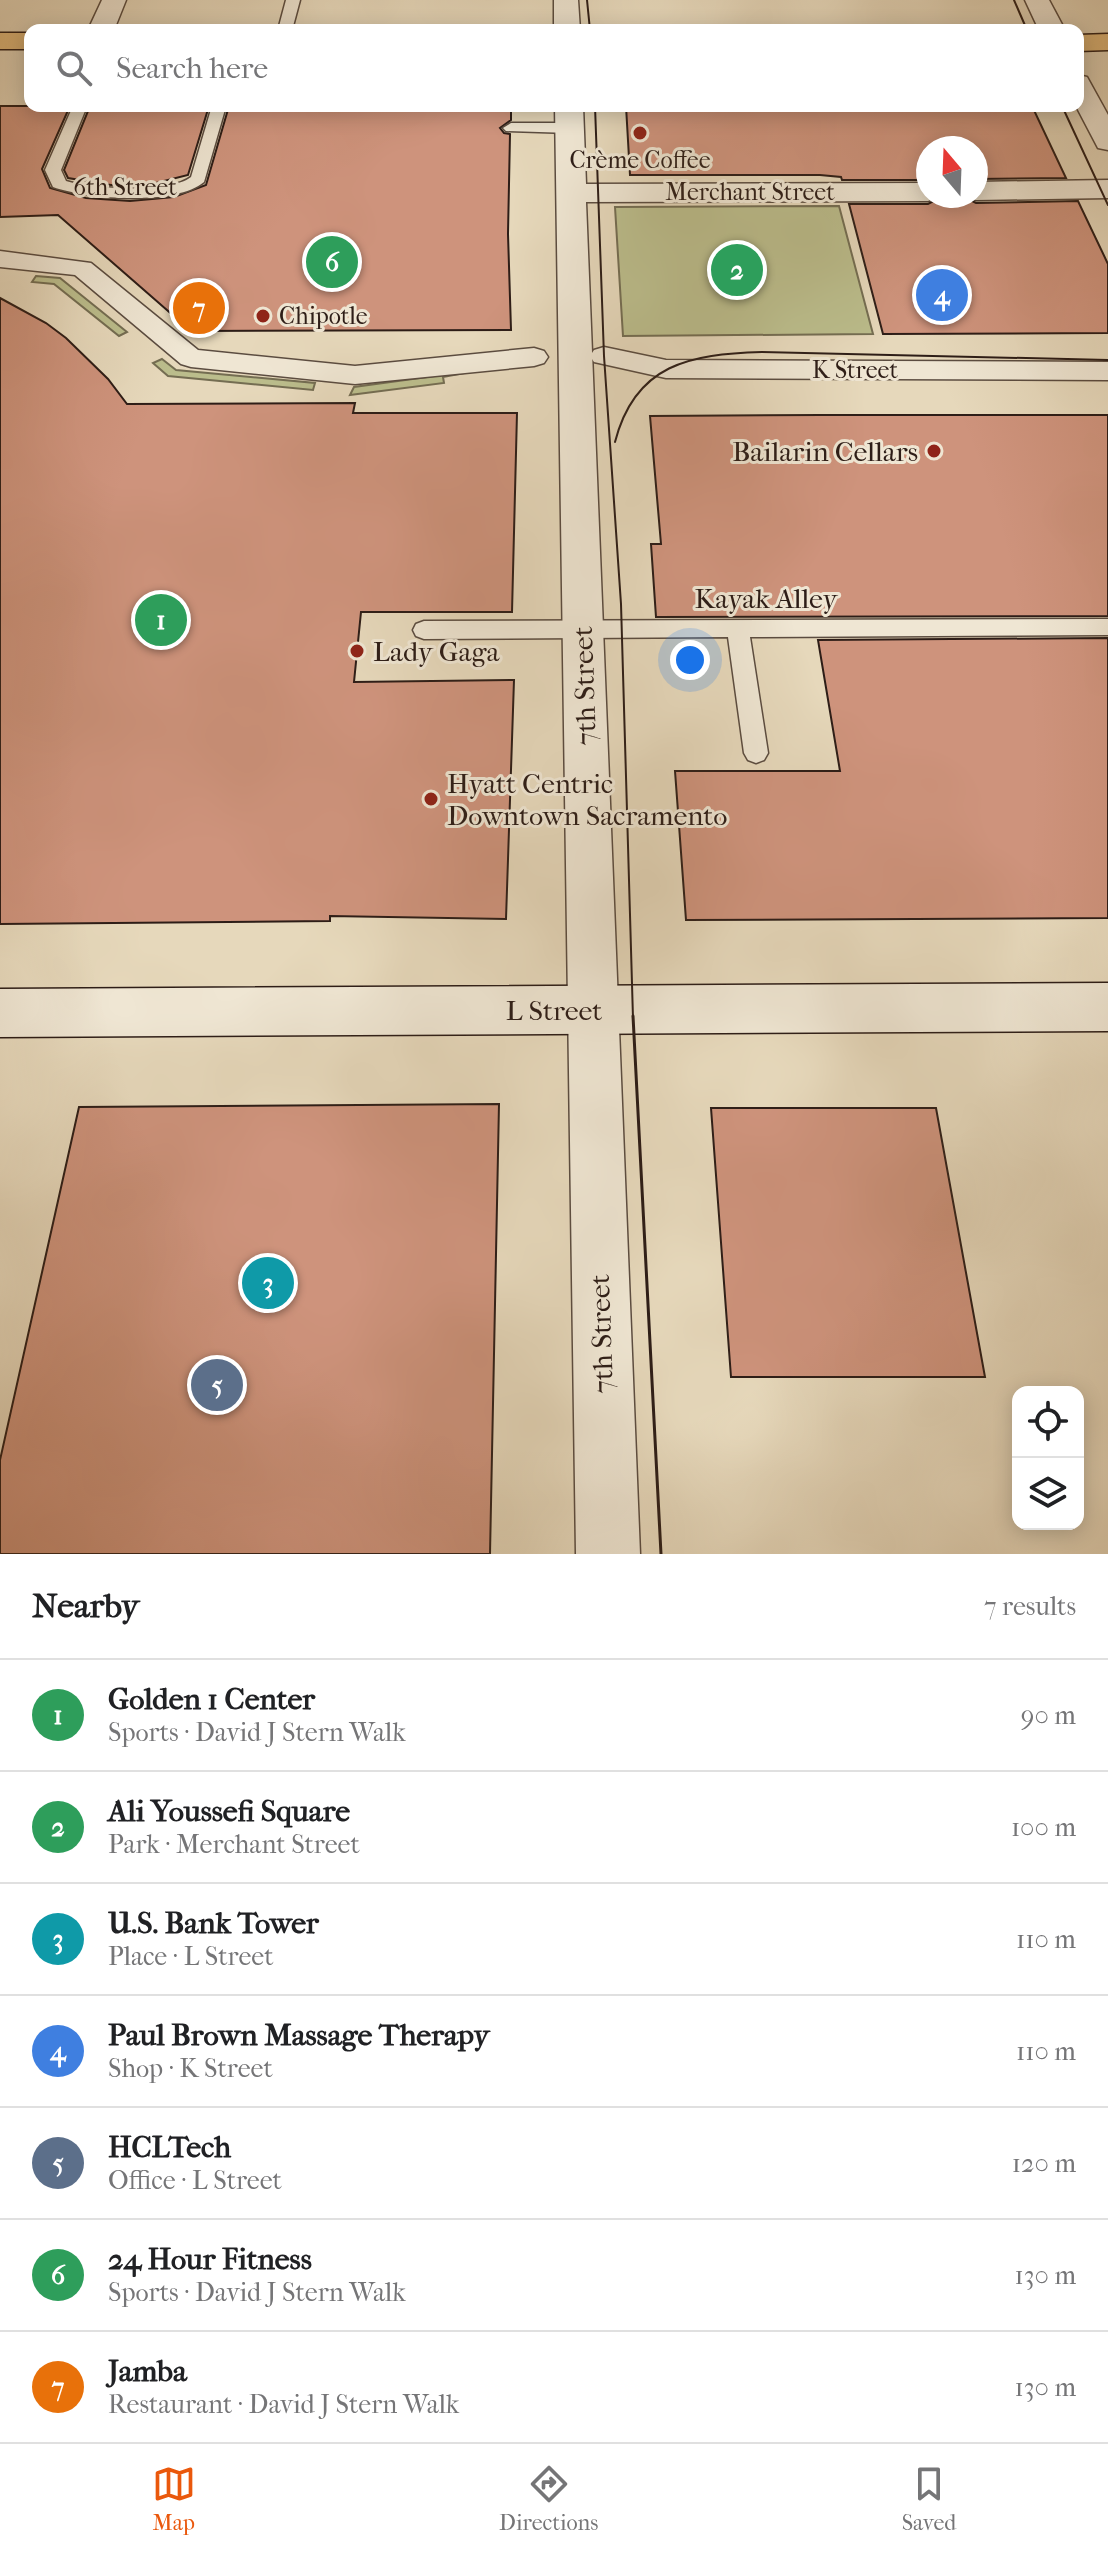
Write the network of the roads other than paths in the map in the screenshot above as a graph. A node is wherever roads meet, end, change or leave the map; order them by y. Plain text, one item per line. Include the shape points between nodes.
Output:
1 (114, 0) edge
2 (293, 0) edge
3 (566, 0) edge
4 (1037, 0) edge
5 (104, 24) edge
6 (287, 24) edge
7 (567, 24) edge
8 (1049, 24) edge
9 (0, 41) edge
10 (24, 41) edge
11 (1108, 42) edge
12 (1084, 43) edge
13 (1084, 95) edge
14 (77, 112) edge
15 (217, 112) edge
16 (569, 117) edge
17 (511, 128) dead end
18 (1108, 142) edge
19 (1108, 189) edge
20 (988, 191) edge
21 (916, 192) edge
22 (571, 193) junction
23 (0, 259) edge
24 (604, 356) dead end
25 (534, 357) dead end
26 (1108, 371) edge
27 (1108, 627) edge
28 (738, 628) junction
29 (583, 629) junction
30 (424, 630) dead end
31 (756, 753) dead end
32 (1108, 1007) edge
33 (593, 1011) junction
34 (0, 1013) edge
35 (608, 1554) edge

1 - 5 street
2 - 6 lane
3 - 7 street
4 - 8 street
9 - 10 main road
11 - 12 main road
13 - 18 street
14 - 15 lane, 6th Street via 53,170 59,184 75,191 171,191 192,185
16 - 17 lane
16 - 22 street, 7th Street
19 - 20 street
21 - 22 street, Merchant Street
22 - 29 street, 7th Street
23 - 25 street via 82,268 191,358 355,375
24 - 26 street, K Street via 666,369
27 - 28 lane, Kayak Alley
28 - 29 lane, Kayak Alley
28 - 31 lane
29 - 30 lane, Kayak Alley
29 - 33 street, 7th Street
32 - 33 street, L Street
33 - 34 street, L Street
33 - 35 street, 7th Street

